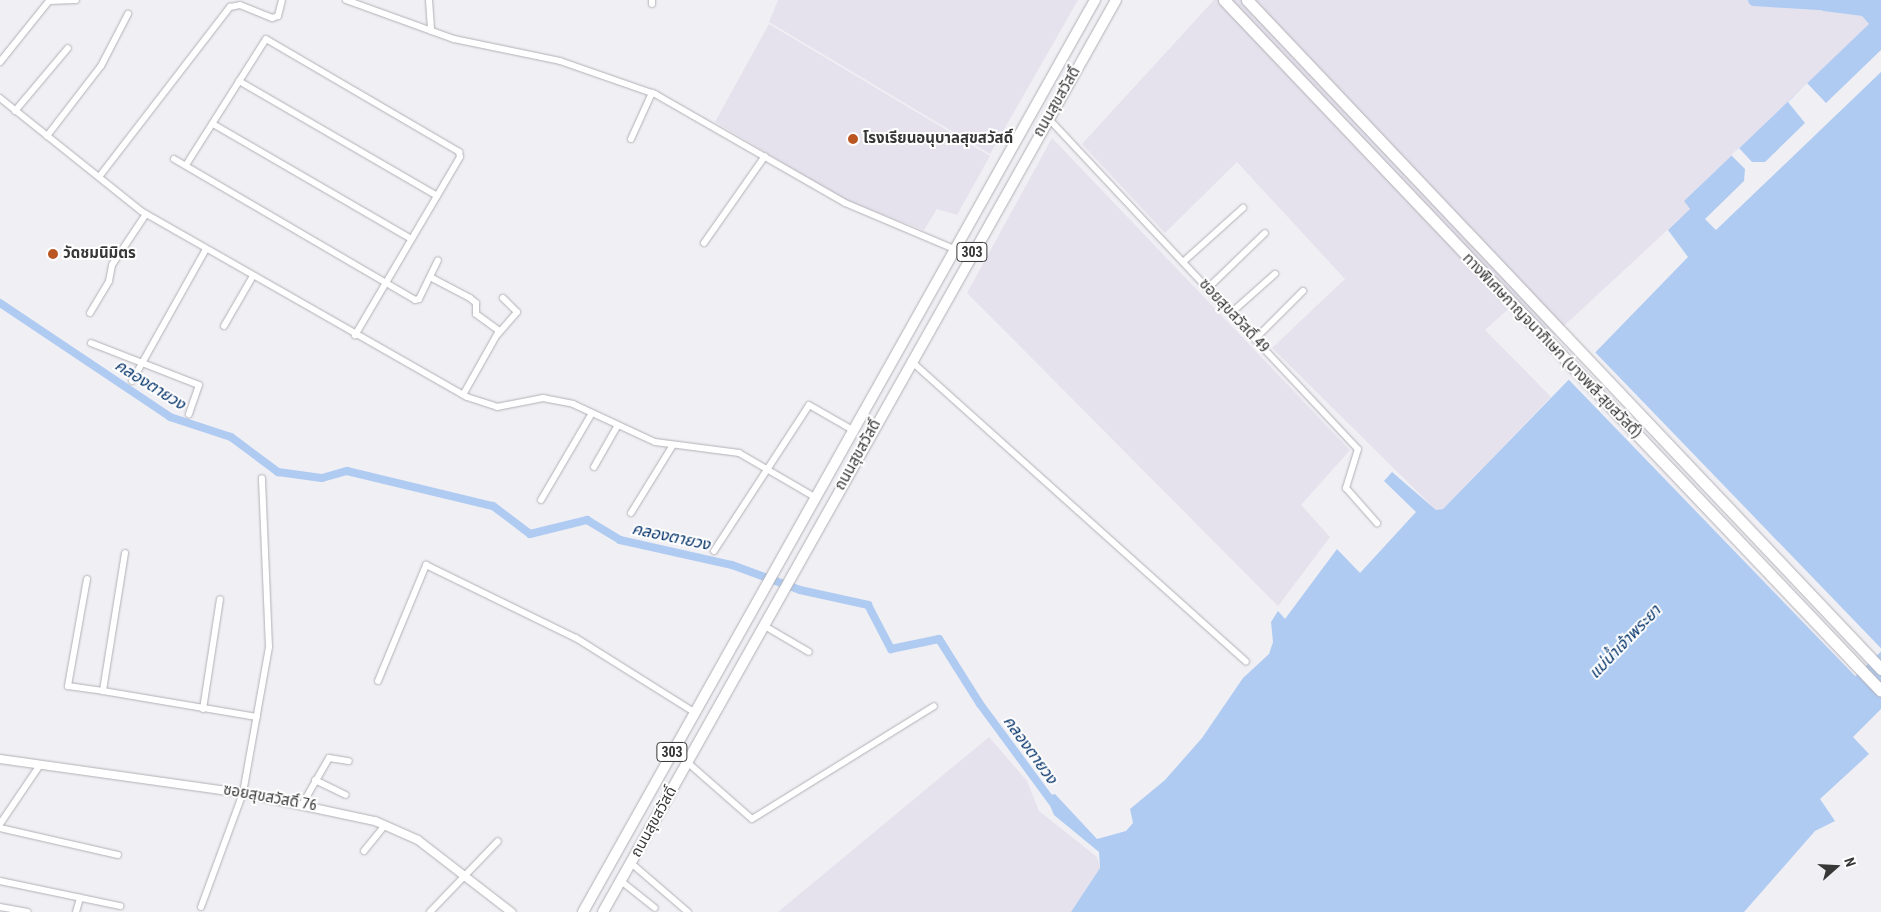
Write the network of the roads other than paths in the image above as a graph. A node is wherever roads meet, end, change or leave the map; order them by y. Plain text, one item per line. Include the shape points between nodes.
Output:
1 (76, 0) edge
2 (282, 0) edge
3 (346, 0) edge
4 (429, 0) edge
5 (1095, 0) edge
6 (1116, 0) edge
7 (1224, 0) edge
8 (1247, 0) edge
9 (235, 3) edge
10 (128, 14) dead end
11 (431, 31) junction
12 (68, 48) dead end
13 (0, 62) edge
14 (240, 81) junction
15 (652, 93) junction
16 (0, 98) edge
17 (15, 111) junction
18 (1048, 118) junction
19 (213, 124) junction
20 (47, 136) junction
21 (630, 139) dead end
22 (766, 156) junction
23 (174, 159) dead end
24 (186, 165) junction
25 (99, 177) junction
26 (437, 196) junction
27 (1243, 208) dead end
28 (146, 214) junction
29 (1265, 233) dead end
30 (411, 239) junction
31 (704, 243) dead end
32 (206, 249) junction
33 (954, 249) junction
34 (438, 260) dead end
35 (1184, 262) junction
36 (1275, 274) dead end
37 (253, 276) junction
38 (430, 277) junction
39 (387, 282) junction
40 (1208, 288) junction
41 (1303, 291) dead end
42 (503, 298) dead end
43 (90, 313) dead end
44 (1231, 314) junction
45 (224, 326) dead end
46 (498, 334) junction
47 (354, 335) junction
48 (1255, 339) junction
49 (91, 343) dead end
50 (910, 360) junction
51 (142, 363) junction
52 (132, 381) dead end
53 (463, 395) junction
54 (592, 412) junction
55 (189, 414) dead end
56 (618, 425) junction
57 (851, 429) junction
58 (673, 445) junction
59 (594, 467) dead end
60 (767, 470) junction
61 (262, 478) dead end
62 (813, 496) junction
63 (541, 500) dead end
64 (830, 505) junction
65 (632, 513) dead end
66 (1377, 523) dead end
67 (714, 550) dead end
68 (125, 553) dead end
69 (87, 579) dead end
70 (220, 599) dead end
71 (763, 625) junction
72 (809, 652) dead end
73 (1246, 662) dead end
74 (1881, 668) edge
75 (378, 681) dead end
76 (1881, 691) edge
77 (102, 692) junction
78 (934, 706) dead end
79 (203, 709) junction
80 (694, 712) junction
81 (257, 717) junction
82 (0, 760) edge
83 (349, 761) dead end
84 (687, 762) junction
85 (40, 765) junction
86 (315, 780) junction
87 (243, 793) junction
88 (346, 795) dead end
89 (303, 803) junction
90 (0, 824) edge
91 (385, 825) junction
92 (0, 828) edge
93 (498, 841) dead end
94 (364, 851) dead end
95 (118, 855) dead end
96 (631, 863) junction
97 (463, 873) junction
98 (621, 880) junction
99 (0, 881) edge
100 (80, 898) junction
101 (120, 906) dead end
102 (0, 907) edge
103 (201, 907) dead end
104 (655, 908) dead end
105 (28, 912) edge
106 (76, 912) edge
107 (430, 912) edge
108 (511, 912) edge
109 (583, 912) edge
110 (603, 912) edge
111 (688, 912) edge

1 - 13 street via 49,1
2 - 9 street via 278,16 272,18
3 - 11 street
4 - 11 street
5 - 33 main road, ถนนสุขสวัสดิ์ / 303
6 - 18 main road, ถนนสุขสวัสดิ์ / 303
7 - 76 highway, ทางพิเศษกาญจนาภิเษก (บางพลี-สุขสวัสดิ์)
8 - 74 highway, ทางพิเศษกาญจนาภิเษก (บางพลี-สุขสวัสดิ์)
9 - 25 street
10 - 20 street via 101,66
11 - 15 street via 560,60
12 - 17 street
14 - 19 street
14 - 26 street
14 - 26 street via 264,40 269,39 459,152 460,158
15 - 21 street
15 - 22 street
16 - 17 street
17 - 20 street
18 - 35 street, ซอยสุขสวัสดิ์ 49
18 - 50 main road, ถนนสุขสวัสดิ์ / 303
19 - 24 street
19 - 30 street
20 - 25 street
22 - 31 street
22 - 33 street via 845,203
23 - 24 street
24 - 39 street
25 - 28 street
26 - 30 street
27 - 35 street
28 - 32 street
28 - 43 street via 116,257 109,281
29 - 40 street
30 - 39 street
32 - 37 street
32 - 51 street
33 - 57 main road, ถนนสุขสวัสดิ์ / 303
34 - 38 street
35 - 40 street, ซอยสุขสวัสดิ์ 49
36 - 44 street
37 - 45 street
37 - 47 street
38 - 39 street via 417,300
38 - 46 street via 476,303 476,314 497,328
39 - 47 street
40 - 44 street, ซอยสุขสวัสดิ์ 49
41 - 48 street
42 - 46 street via 517,312
44 - 48 street, ซอยสุขสวัสดิ์ 49
46 - 53 street
47 - 53 street
48 - 66 street, ซอยสุขสวัสดิ์ 49 via 1358,449 1346,488
49 - 51 street
50 - 64 main road, ถนนสุขสวัสดิ์ / 303
50 - 73 street
51 - 52 street
51 - 55 street via 199,385
53 - 54 street via 497,407 531,399 558,400
54 - 56 street
54 - 63 street
56 - 58 street via 654,442
56 - 59 street
57 - 60 street via 809,405
57 - 62 main road, ถนนสุขสวัสดิ์ / 303
58 - 60 street via 732,451
58 - 65 street
60 - 62 street
60 - 67 street
61 - 81 street via 270,602
62 - 64 main road
62 - 80 main road, ถนนสุขสวัสดิ์ / 303
64 - 71 main road, ถนนสุขสวัสดิ์ / 303
68 - 77 street
69 - 77 street via 68,686
70 - 79 street
71 - 72 street
71 - 84 main road, ถนนสุขสวัสดิ์ / 303
75 - 80 street via 426,566 569,634
77 - 79 street
78 - 84 street via 752,819
79 - 81 street
80 - 109 main road, ถนนสุขสวัสดิ์ / 303
81 - 87 street
82 - 85 street, ซอยสุขสวัสดิ์ 76
83 - 86 street via 328,758
84 - 96 main road, ถนนสุขสวัสดิ์ / 303
85 - 87 street, ซอยสุขสวัสดิ์ 76
85 - 90 street
86 - 88 street
86 - 89 street
87 - 89 street, ซอยสุขสวัสดิ์ 76
87 - 103 street
89 - 91 street, ซอยสุขสวัสดิ์ 76
91 - 94 street
91 - 97 street, ซอยสุขสวัสดิ์ 76 via 418,840
92 - 95 street
93 - 97 street
96 - 98 main road, ถนนสุขสวัสดิ์ / 303
96 - 111 street
97 - 107 street
97 - 108 street, ซอยสุขสวัสดิ์ 76
98 - 104 street
98 - 110 main road, ถนนสุขสวัสดิ์ / 303
99 - 100 street
100 - 101 street
100 - 106 street
102 - 105 street

